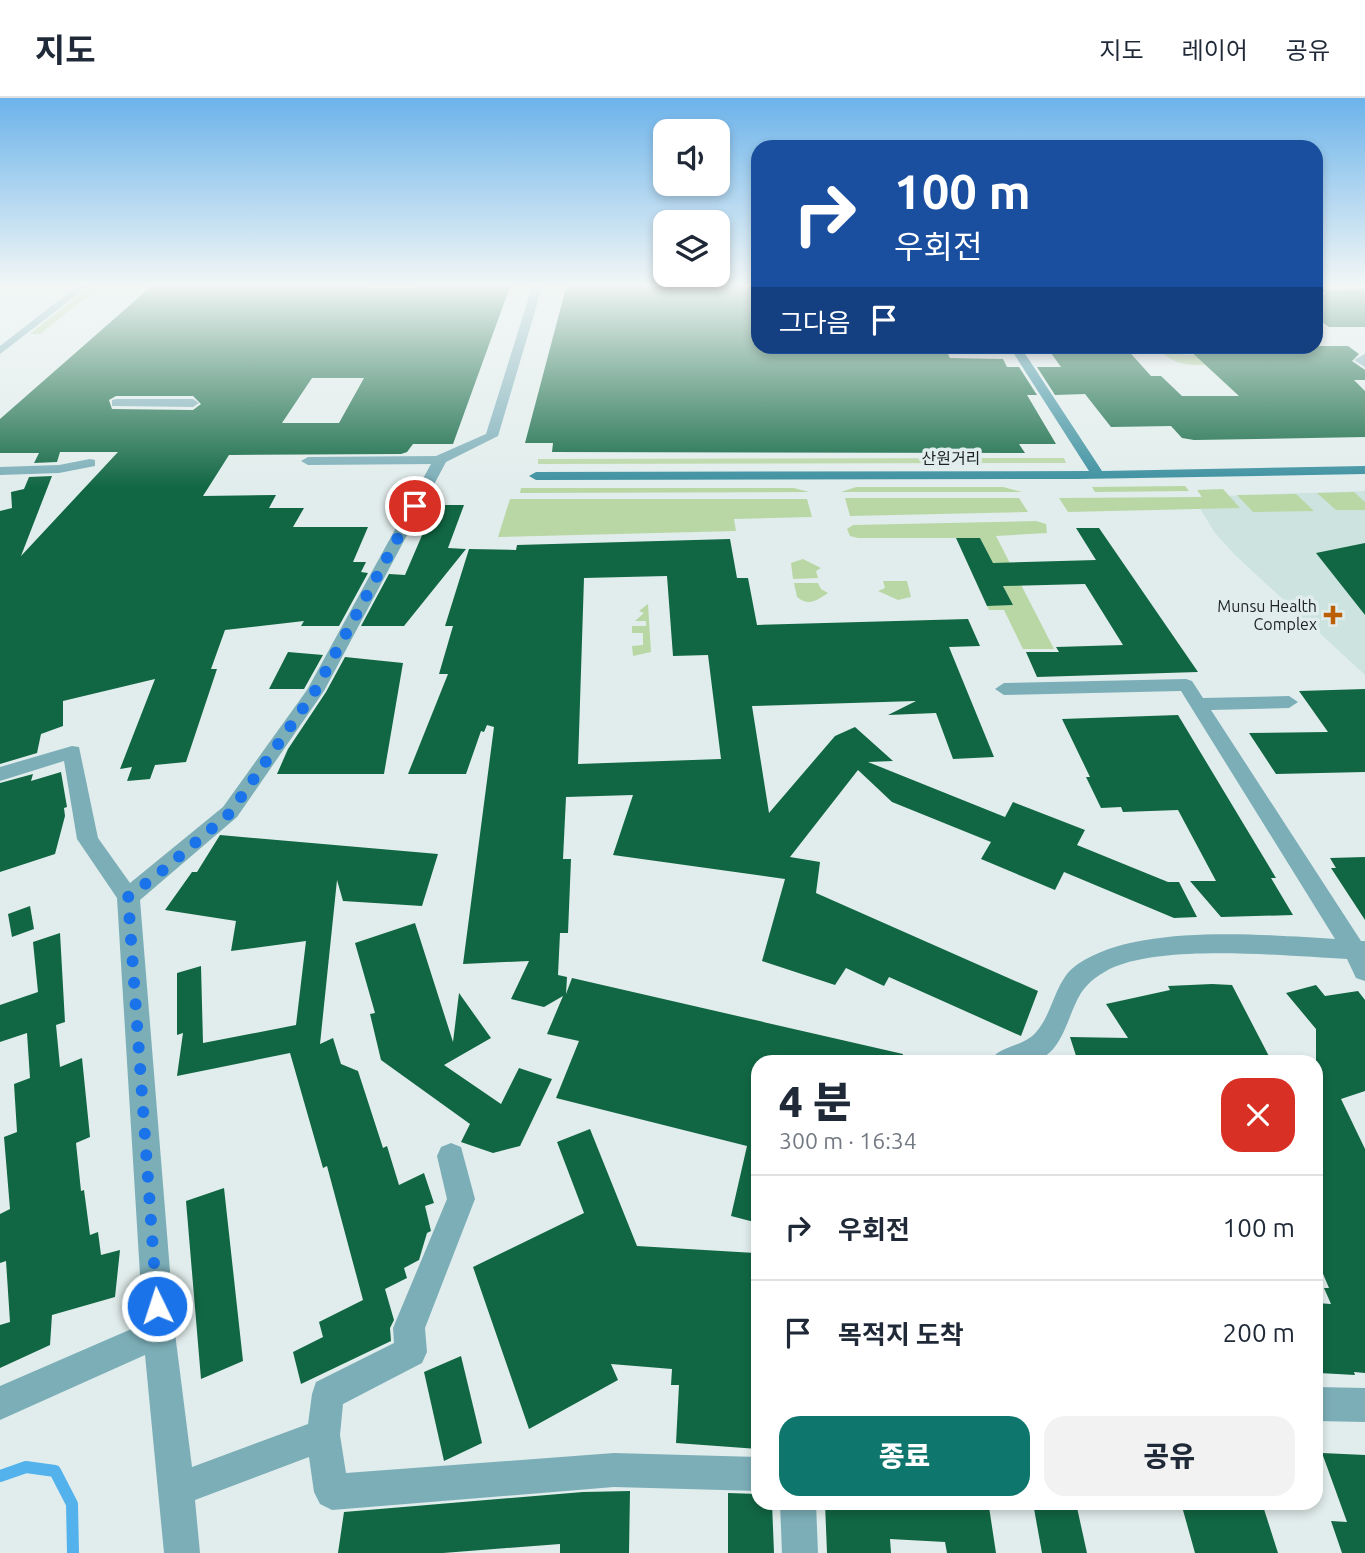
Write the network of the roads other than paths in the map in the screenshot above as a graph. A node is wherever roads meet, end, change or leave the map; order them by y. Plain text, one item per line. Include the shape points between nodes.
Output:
1 (517, 352) edge
2 (1019, 354) edge
3 (1365, 357) edge
4 (1365, 364) edge
5 (116, 403) dead end
6 (193, 403) dead end
7 (440, 460) junction
8 (308, 461) dead end
9 (90, 463) dead end
10 (1365, 470) edge
11 (0, 471) edge
12 (1098, 474) junction
13 (536, 476) dead end
14 (1004, 689) dead end
15 (1289, 702) dead end
16 (1198, 704) junction
17 (0, 774) edge
18 (128, 897) junction
19 (1362, 957) edge
20 (1027, 1055) edge
21 (451, 1156) dead end
22 (159, 1333) junction
23 (0, 1403) edge
24 (1323, 1404) edge
25 (1365, 1405) edge
26 (323, 1435) junction
27 (751, 1474) edge
28 (177, 1490) junction
29 (798, 1510) edge
30 (181, 1553) edge
31 (800, 1553) edge

1 - 7 street via 492,436
2 - 12 main road
3 - 4 street via 1360,360
5 - 6 street
7 - 8 street
7 - 18 street via 315,691 230,813
9 - 11 street
10 - 12 main road, 산원거리
12 - 13 main road, 산원거리
14 - 16 street via 1186,685
15 - 16 street
16 - 19 street
17 - 18 street via 72,752 88,839
18 - 22 street
19 - 20 street via 1260,945 1167,948 1104,960 1073,985 1044,1042
21 - 26 street via 461,1199 409,1328 411,1352 328,1394
22 - 23 street
22 - 28 street
24 - 25 street
26 - 27 street via 332,1492 614,1469
26 - 28 street
28 - 30 street
29 - 31 street

